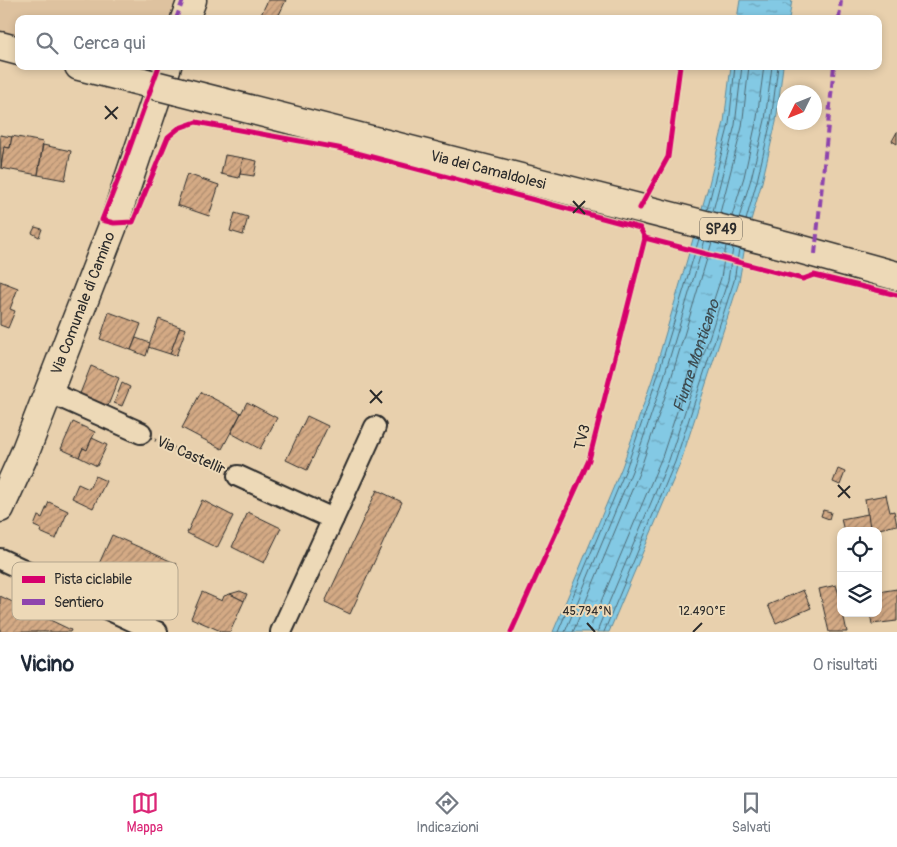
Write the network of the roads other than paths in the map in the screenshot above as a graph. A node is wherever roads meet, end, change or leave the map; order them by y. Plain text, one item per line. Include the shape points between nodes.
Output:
1 (192, 0) edge
2 (186, 15) edge
3 (0, 46) edge
4 (15, 50) edge
5 (96, 70) edge
6 (172, 78) edge
7 (897, 276) edge
8 (49, 392) junction
9 (375, 427) dead end
10 (141, 434) road end
11 (238, 476) road end
12 (0, 508) edge
13 (333, 519) junction
14 (0, 559) edge
15 (12, 565) edge
16 (131, 620) edge
17 (157, 632) edge
18 (280, 632) edge

1 - 2 main road
3 - 4 main road
5 - 6 main road, Via dei Camaldolesi / SP49, bridge via 143,82
6 - 7 main road, Via dei Camaldolesi / SP49
6 - 8 main road, Via Comunale di Camino
8 - 10 street, Via Castellir
8 - 12 main road, Via Comunale di Camino
9 - 13 street
11 - 13 street, Via Castellir
13 - 18 street
14 - 15 street
16 - 17 street

